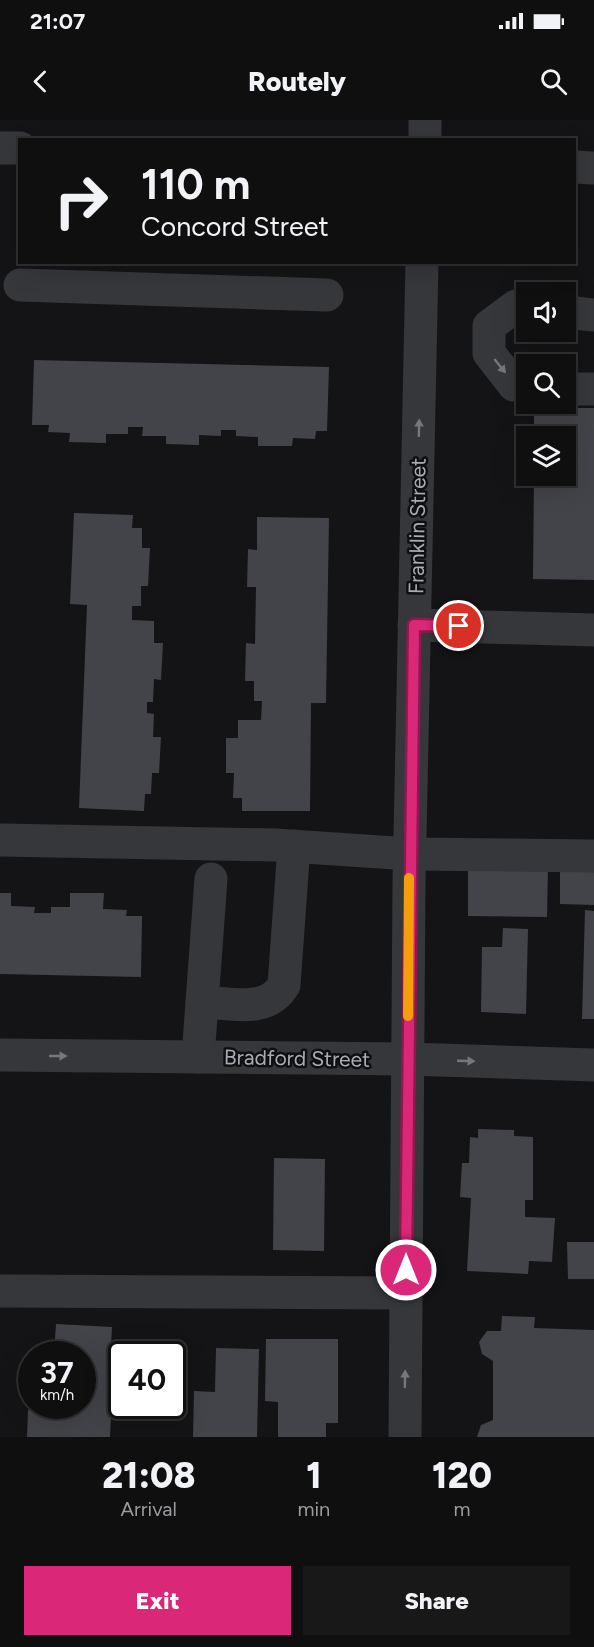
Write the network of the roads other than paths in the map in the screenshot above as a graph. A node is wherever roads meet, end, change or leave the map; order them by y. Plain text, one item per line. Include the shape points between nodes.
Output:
1 (425, 120) edge
2 (425, 138) edge
3 (0, 148) edge
4 (18, 148) edge
5 (576, 167) edge
6 (594, 168) edge
7 (422, 264) edge
8 (13, 278) edge
9 (327, 295) dead end
10 (516, 310) edge
11 (576, 313) edge
12 (594, 315) edge
13 (516, 384) edge
14 (576, 389) edge
15 (594, 389) edge
16 (414, 625) junction
17 (594, 630) edge
18 (0, 840) edge
19 (294, 846) junction
20 (410, 854) junction
21 (594, 856) edge
22 (211, 879) dead end
23 (202, 1002) junction
24 (0, 1055) edge
25 (198, 1057) junction
26 (408, 1059) junction
27 (594, 1065) edge
28 (0, 1290) edge
29 (406, 1293) junction
30 (405, 1437) edge

1 - 2 street
3 - 4 street
5 - 6 street
16 -> 7 street, Franklin Street
8 - 9 street
10 -> 13 street via 489,326 489,353
11 - 12 street
14 - 15 street
16 - 17 street
16 - 20 street, Franklin Street
18 - 19 street
19 - 20 street
19 - 23 street via 284,984 279,993 260,1005
20 - 21 street
20 - 26 street, Franklin Street
22 - 23 street
23 - 25 street
24 -> 25 street, Bradford Street
25 - 26 street, Bradford Street
26 -> 27 street, Bradford Street
26 - 29 street, Franklin Street
28 - 29 street
30 -> 29 street, Franklin Street

